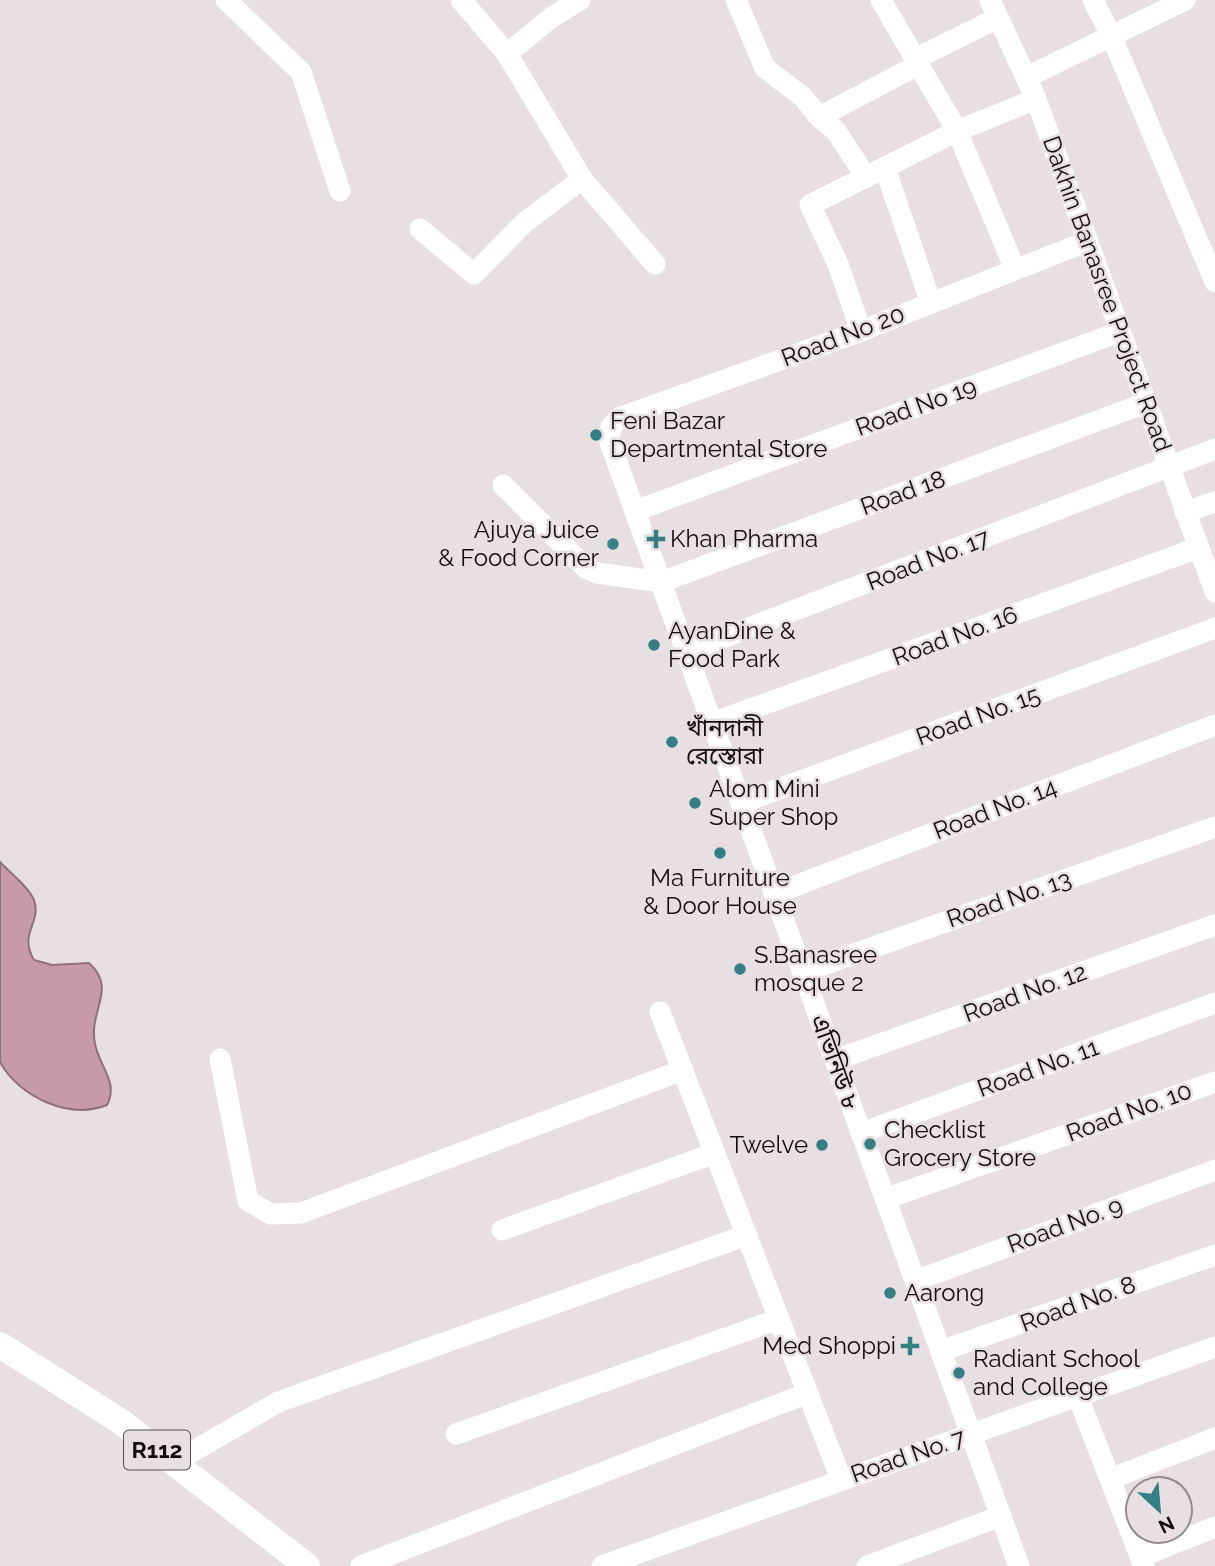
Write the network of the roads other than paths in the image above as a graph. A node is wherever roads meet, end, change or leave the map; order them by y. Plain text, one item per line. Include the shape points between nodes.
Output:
1 (226, 0) edge
2 (461, 0) edge
3 (580, 0) edge
4 (736, 0) edge
5 (881, 0) edge
6 (1093, 0) edge
7 (1185, 0) edge
8 (994, 9) edge
9 (1111, 35) junction
10 (507, 54) junction
11 (917, 62) junction
12 (1027, 77) junction
13 (1036, 99) junction
14 (819, 117) junction
15 (957, 131) junction
16 (876, 173) junction
17 (582, 179) junction
18 (340, 191) dead end
19 (420, 229) dead end
20 (1088, 241) junction
21 (655, 264) dead end
22 (1015, 270) junction
23 (1215, 282) edge
24 (931, 303) junction
25 (861, 331) junction
26 (1119, 332) junction
27 (1146, 403) junction
28 (609, 440) joint
29 (1215, 449) edge
30 (1169, 468) junction
31 (503, 485) dead end
32 (1213, 506) edge
33 (635, 511) junction
34 (1185, 512) junction
35 (1199, 548) junction
36 (661, 582) junction
37 (1215, 592) edge
38 (1215, 628) edge
39 (686, 652) junction
40 (712, 723) junction
41 (1215, 725) edge
42 (741, 803) junction
43 (1215, 827) edge
44 (774, 894) junction
45 (1215, 925) edge
46 (803, 972) junction
47 (1215, 1003) edge
48 (660, 1012) dead end
49 (220, 1059) dead end
50 (835, 1060) junction
51 (683, 1070) junction
52 (1215, 1082) edge
53 (861, 1133) junction
54 (715, 1153) junction
55 (1215, 1170) edge
56 (885, 1199) junction
57 (502, 1230) dead end
58 (747, 1235) junction
59 (1215, 1255) edge
60 (915, 1281) junction
61 (779, 1319) junction
62 (0, 1345) edge
63 (1215, 1347) edge
64 (941, 1351) junction
65 (808, 1393) junction
66 (1078, 1396) junction
67 (456, 1434) dead end
68 (971, 1434) junction
69 (1215, 1438) edge
70 (173, 1463) junction
71 (841, 1479) junction
72 (1110, 1479) junction
73 (1001, 1516) junction
74 (1215, 1527) edge
75 (1142, 1561) edge
76 (307, 1566) edge
77 (361, 1566) edge
78 (602, 1566) edge
79 (867, 1566) edge
80 (1019, 1566) edge

1 - 18 street via 301,72
2 - 10 street
3 - 10 street via 552,16
4 - 14 street via 765,68 803,97
5 - 11 street
6 - 9 street
7 - 9 street
8 - 11 street
8 - 12 street, Dakhin Banasree Project Road
9 - 12 street
9 - 23 street
10 - 17 street
11 - 14 street
11 - 15 street
12 - 13 street, Dakhin Banasree Project Road
13 - 15 street
13 - 20 street, Dakhin Banasree Project Road
14 - 16 street
15 - 16 street
15 - 22 street
16 - 24 street
16 - 25 street via 810,205 838,264
17 - 19 street via 524,223 474,274
17 - 21 street
20 - 22 street, Road No 20
20 - 26 street, Dakhin Banasree Project Road
22 - 24 street, Road No 20
24 - 25 street, Road No 20
25 - 28 street, Road No 20 via 619,418 611,427
26 - 27 street, Dakhin Banasree Project Road
26 - 33 street, Road No 19
27 - 30 street, Dakhin Banasree Project Road
27 - 36 street, Road 18
28 - 33 street, এভিনিউ ৮
29 - 30 street, Road No. 17
30 - 34 street, Dakhin Banasree Project Road
30 - 39 street, Road No. 17
31 - 36 street via 586,568
32 - 34 street
33 - 36 street, এভিনিউ ৮
34 - 35 street, Dakhin Banasree Project Road
35 - 37 street, Dakhin Banasree Project Road
35 - 40 street, Road No. 16
36 - 39 street, এভিনিউ ৮
38 - 42 street, Road No. 15
39 - 40 street, এভিনিউ ৮
40 - 42 street, এভিনিউ ৮
41 - 44 street, Road No. 14
42 - 44 street, এভিনিউ ৮
43 - 46 street, Road No. 13
44 - 46 street, এভিনিউ ৮
45 - 50 street, Road No. 12
46 - 50 street, এভিনিউ ৮
47 - 53 street, Road No. 11
48 - 51 street
49 - 51 street via 248,1201 271,1214 301,1213
50 - 53 street, এভিনিউ ৮
51 - 54 street
52 - 56 street, Road No. 10
53 - 56 street, এভিনিউ ৮
54 - 57 street
54 - 58 street
55 - 60 street, Road No. 9
56 - 60 street, এভিনিউ ৮
58 - 61 street
58 - 70 street via 278,1402
59 - 64 street, Road No. 8
60 - 64 street, এভিনিউ ৮
61 - 65 street
61 - 67 street
62 - 70 main road, R112 via 120,1421
63 - 66 street, Road No. 7
64 - 68 street, এভিনিউ ৮
65 - 71 street
65 - 77 street
66 - 68 street, Road No. 7
66 - 72 street
68 - 71 street, Road No. 7
68 - 73 street, এভিনিউ ৮
69 - 72 street
70 - 76 main road, R112
71 - 78 street, Road No. 7
72 - 75 street
73 - 79 street
73 - 80 street, এভিনিউ ৮
74 - 75 street

